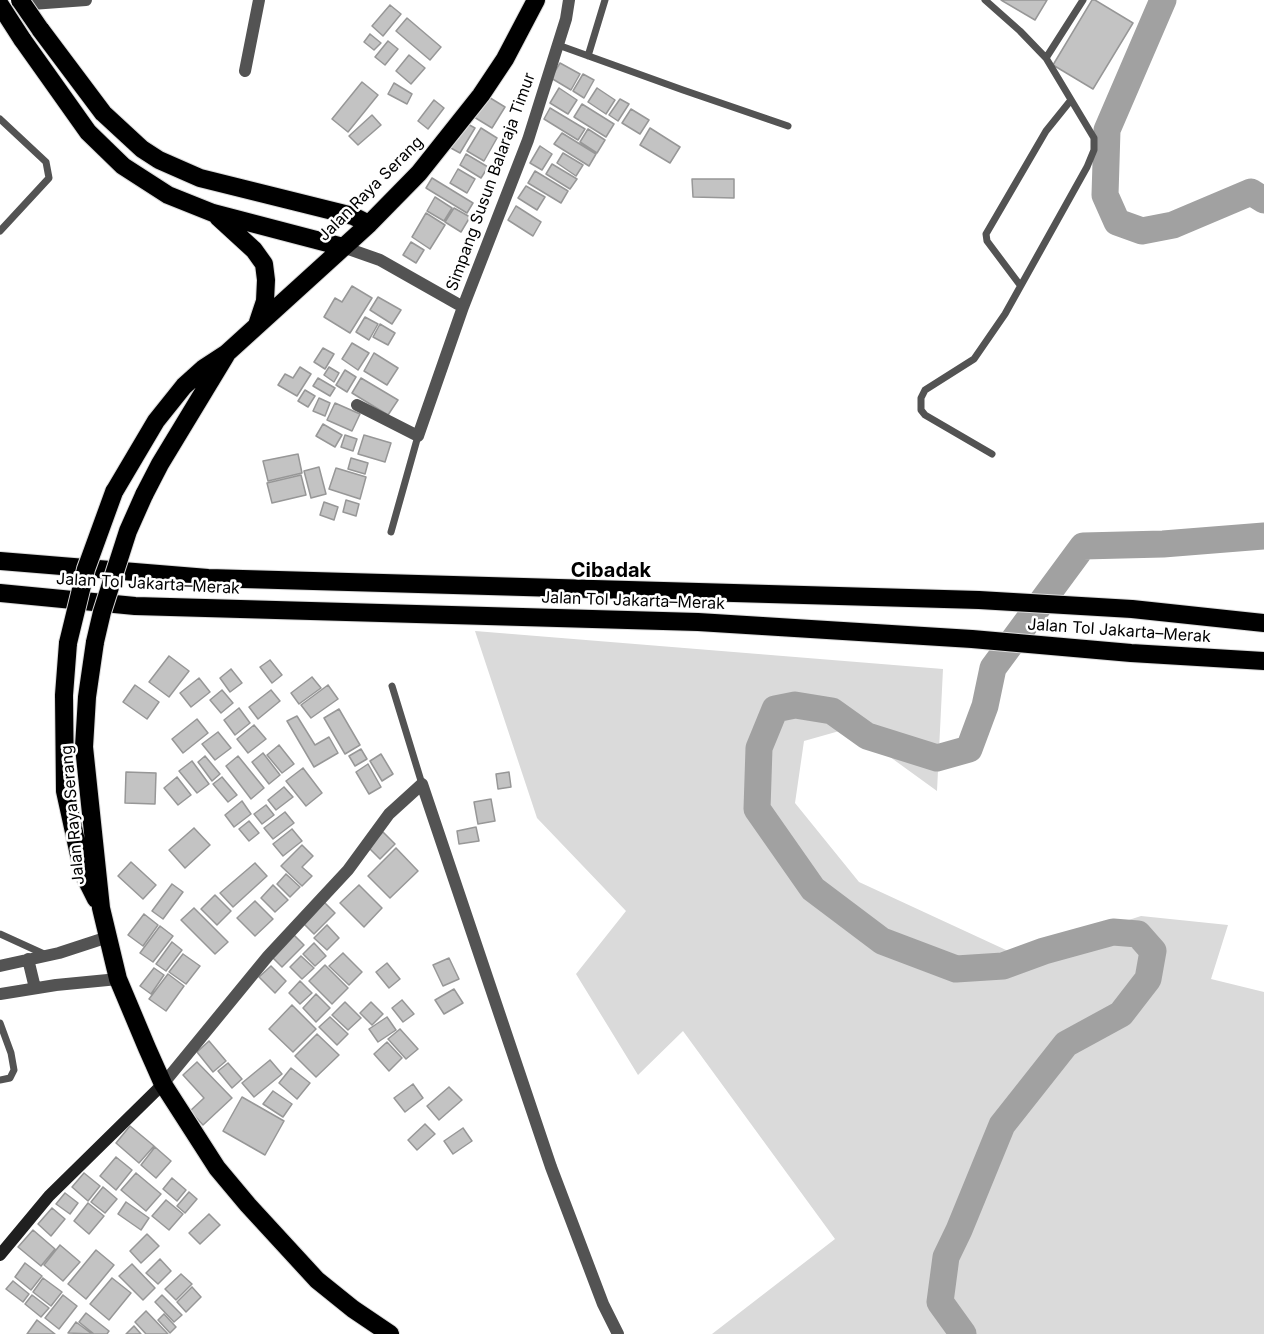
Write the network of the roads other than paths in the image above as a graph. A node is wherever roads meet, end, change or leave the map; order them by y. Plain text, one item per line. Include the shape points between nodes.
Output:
1 (20, 0) edge
2 (86, 0) edge
3 (259, 0) edge
4 (536, 0) edge
5 (569, 0) edge
6 (605, 0) edge
7 (985, 0) edge
8 (1083, 0) edge
9 (0, 6) edge
10 (558, 45) junction
11 (588, 56) junction
12 (1046, 58) junction
13 (245, 71) dead end
14 (1071, 100) junction
15 (0, 119) edge
16 (788, 126) dead end
17 (213, 213) junction
18 (369, 224) junction
19 (0, 231) edge
20 (343, 247) junction
21 (1020, 285) junction
22 (463, 307) junction
23 (256, 327) junction
24 (227, 353) junction
25 (357, 405) dead end
26 (418, 436) junction
27 (992, 454) dead end
28 (391, 532) dead end
29 (0, 561) edge
30 (0, 593) edge
31 (1264, 623) edge
32 (1264, 661) edge
33 (392, 686) dead end
34 (422, 784) junction
35 (100, 908) junction
36 (0, 934) edge
37 (108, 937) junction
38 (46, 955) junction
39 (28, 959) junction
40 (0, 966) edge
41 (118, 979) junction
42 (35, 988) junction
43 (0, 994) edge
44 (0, 1024) edge
45 (0, 1080) edge
46 (163, 1084) junction
47 (0, 1255) edge
48 (390, 1334) edge
49 (618, 1334) edge

1 - 18 highway, bridge via 103,113 159,160 200,178 353,216
2 - 9 street
3 - 13 street
4 - 18 highway, Jalan Raya Serang via 481,95 419,173
5 - 10 street, Simpang Susun Balaraja Timur
6 - 11 lane
7 - 12 lane
8 - 12 lane
9 - 17 highway, bridge via 88,132 123,166 168,195
10 - 11 lane
10 - 22 street, Simpang Susun Balaraja Timur via 528,140
11 - 16 lane
12 - 14 lane
14 - 21 lane via 1094,138 1094,150
14 - 21 lane via 1046,131 986,234 987,242
15 - 19 lane via 46,162 49,178
17 - 20 highway
17 - 23 highway via 264,264 265,301
18 - 20 highway, Jalan Raya Serang
20 - 22 street, Simpang Susun Balaraja Timur via 388,264
20 - 23 highway, Jalan Raya Serang
21 - 27 lane via 974,359 926,390 920,404 925,415
22 - 26 street, Simpang Susun Balaraja Timur
23 - 24 highway, Jalan Raya Serang
24 - 35 highway, Jalan Raya Serang, bridge via 144,495 128,531 94,642 84,747
24 - 35 highway, Jalan Raya Serang, bridge via 183,386 156,421 114,492 86,569 68,643 65,791 83,873
25 - 26 street
26 - 28 lane
29 - 31 highway, Jalan Tol Jakarta–Merak via 208,578 979,600 1132,609
30 - 32 highway, Jalan Tol Jakarta–Merak via 135,606 698,622
33 - 34 lane
34 - 46 street via 389,814 348,870 268,956
34 - 49 street via 552,1167
35 - 37 highway, Jalan Raya Serang
36 - 38 lane
37 - 38 street
37 - 41 highway, Jalan Raya Serang
38 - 39 street
39 - 40 street
39 - 42 street
41 - 42 street
41 - 46 highway, Jalan Raya Serang
42 - 43 street
44 - 45 lane via 14,1070 10,1078
46 - 47 street via 49,1196
46 - 48 highway, Jalan Raya Serang via 217,1168 248,1205 317,1280

